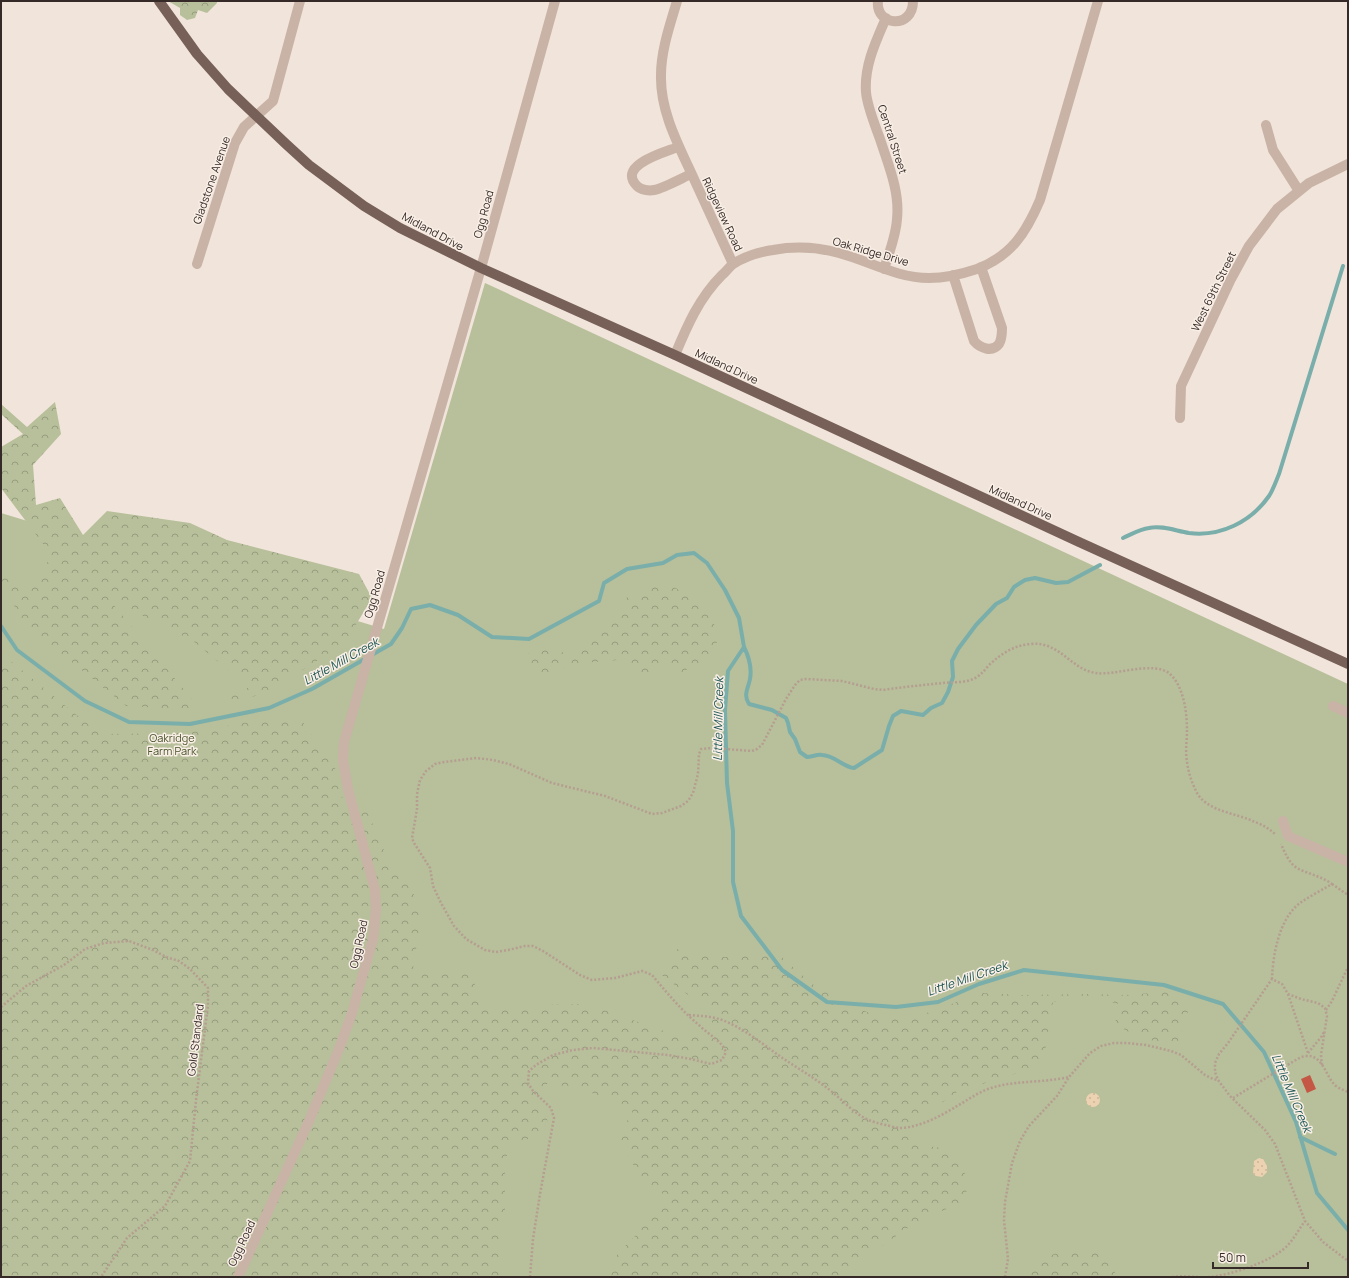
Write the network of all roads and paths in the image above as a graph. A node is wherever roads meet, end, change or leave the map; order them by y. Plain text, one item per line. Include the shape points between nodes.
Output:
1 (159, 1) edge
2 (300, 1) edge
3 (555, 1) edge
4 (677, 1) edge
5 (878, 1) edge
6 (913, 1) edge
7 (1098, 1) edge
8 (886, 18) junction
9 (257, 116) junction
10 (1266, 124) dead end
11 (678, 147) junction
12 (1348, 164) edge
13 (692, 174) junction
14 (1299, 190) junction
15 (197, 264) dead end
16 (733, 264) junction
17 (981, 267) junction
18 (480, 268) junction
19 (884, 269) junction
20 (953, 275) junction
21 (675, 356) junction
22 (1180, 418) dead end
23 (1348, 664) edge
24 (1333, 706) dead end
25 (1348, 713) edge
26 (1283, 821) dead end
27 (1276, 835) dead end
28 (1280, 842) dead end
29 (1348, 862) edge
30 (1332, 884) junction
31 (1348, 895) edge
32 (1348, 967) edge
33 (1272, 979) junction
34 (1288, 994) junction
35 (1, 1007) edge
36 (1326, 1010) junction
37 (689, 1015) junction
38 (1325, 1029) junction
39 (1308, 1053) junction
40 (1304, 1056) junction
41 (1322, 1065) junction
42 (1069, 1076) junction
43 (1218, 1080) junction
44 (1348, 1092) edge
45 (1233, 1098) junction
46 (1305, 1221) junction
47 (1348, 1261) edge
48 (101, 1277) edge
49 (238, 1277) edge
50 (530, 1277) edge
51 (1004, 1277) edge
52 (1172, 1277) edge

1 - 9 main road, Midland Drive via 197,54 228,89
2 - 9 street, Gladstone Avenue via 274,101
3 - 18 street, Ogg Road
4 - 11 street, Ridgeview Road via 666,38 661,74 666,113
5 - 8 street via 879,9
6 - 8 street via 912,13 908,17 897,22
7 - 17 street, Oak Ridge Drive via 1040,200 1020,238 1005,254
8 - 19 street, Central Street via 874,46 867,74 866,93 897,197 898,219
9 - 15 street, Gladstone Avenue via 244,127 235,143
9 - 18 main road, Midland Drive via 309,165 364,206 400,228
10 - 14 street via 1273,150
11 - 13 street, Ridgeview Road
11 - 13 street, Ridgeview Road via 643,161 635,167 633,180 637,186 645,190 655,190
12 - 14 street, West 69th Street via 1309,182
13 - 16 street, Ridgeview Road
14 - 22 street, West 69th Street via 1277,209 1249,246 1231,279 1182,386
16 - 19 street, Oak Ridge Drive via 766,251 791,247 839,253
16 - 21 street, Oak Ridge Drive via 702,297
17 - 20 street, Oak Ridge Drive
17 - 20 street via 1002,328 1000,343 994,348 983,348 974,340
18 - 21 main road, Midland Drive
18 - 49 street, Ogg Road via 344,742 343,760 348,789 375,890 373,939 339,1049
19 - 20 street, Oak Ridge Drive via 929,278
21 - 23 main road, Midland Drive
24 - 25 street
26 - 29 street via 1288,836
27 - 37 path via 1255,822 1212,807 1203,801 1197,792 1186,761 1185,706 1180,689 1170,674 1149,668 1096,673 1081,668 1047,645 1030,644 1008,650 981,674 967,681 883,690 842,681 800,680 794,684 762,745 757,749 747,750 701,749 694,793 688,801 671,810 652,814 605,796 552,783 509,764 493,760 477,758 444,762 435,764 426,771 420,780 417,794 412,838 430,868 433,886 441,903 454,926 466,939 485,950 496,952 533,946 592,980 648,972
28 - 30 path via 1288,859 1296,867
30 - 31 path
30 - 33 path via 1300,903 1284,921
32 - 36 path
33 - 34 path via 1282,984
33 - 43 path via 1219,1054 1215,1063
34 - 36 path via 1318,1004
34 - 39 path
35 - 48 path, Gold Standard via 26,986 64,965 85,949 104,943 129,941 179,961 208,988 190,1162 165,1206 127,1238
36 - 38 path
37 - 42 path via 718,1018 730,1024 830,1091 863,1118 874,1123 901,1128 922,1124 992,1087
37 - 50 path via 723,1046 726,1052 722,1060 711,1064 668,1055 593,1048 553,1056 529,1072 528,1083 551,1108 554,1118 544,1163
38 - 39 path
38 - 41 path
39 - 40 path
40 - 41 path via 1313,1057
40 - 45 path
41 - 44 path via 1331,1081
42 - 43 path via 1090,1053 1101,1046 1127,1043 1171,1051 1206,1075
42 - 51 path via 1057,1096 1029,1126 1012,1163 1005,1202 1008,1259
43 - 45 path
45 - 46 path via 1265,1130 1275,1144
46 - 47 path via 1323,1242
46 - 52 path via 1286,1247 1265,1260 1230,1273 1209,1277

